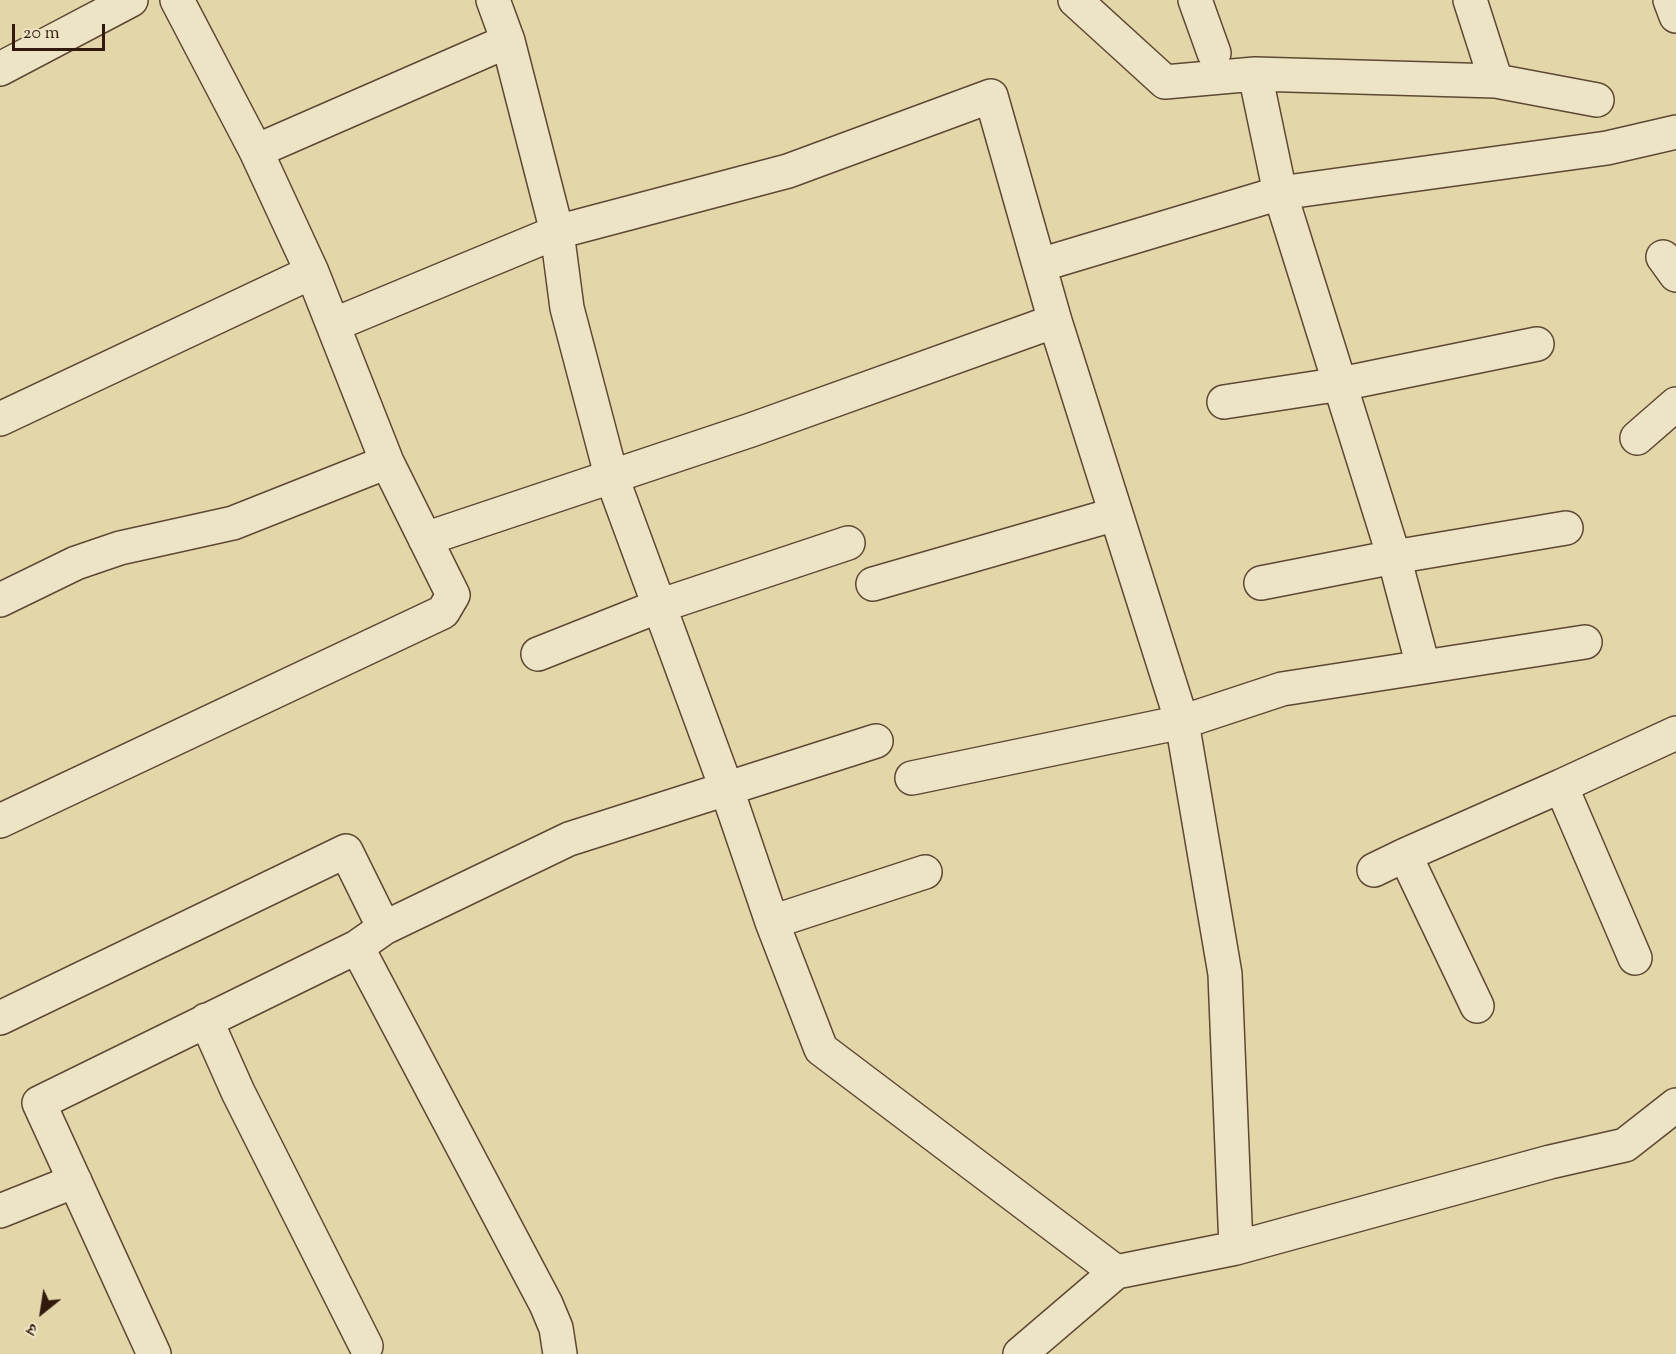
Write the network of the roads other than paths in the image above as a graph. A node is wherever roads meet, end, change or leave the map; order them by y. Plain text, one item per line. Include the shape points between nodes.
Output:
1 (131, 0) edge
2 (177, 0) edge
3 (493, 0) edge
4 (1075, 0) edge
5 (1195, 0) edge
6 (1470, 0) edge
7 (1670, 0) edge
8 (1676, 16) edge
9 (508, 41) junction
10 (1215, 53) dead end
11 (0, 69) edge
12 (1255, 74) junction
13 (1496, 81) junction
14 (1597, 100) dead end
15 (1676, 132) edge
16 (256, 151) junction
17 (1280, 193) junction
18 (557, 232) junction
19 (1040, 265) junction
20 (312, 272) junction
21 (1054, 321) junction
22 (333, 326) junction
23 (1537, 344) dead end
24 (1341, 384) junction
25 (1224, 402) dead end
26 (1676, 404) edge
27 (0, 419) edge
28 (1637, 438) dead end
29 (387, 462) junction
30 (611, 475) junction
31 (1116, 514) junction
32 (1566, 528) dead end
33 (425, 539) junction
34 (848, 543) dead end
35 (1394, 557) junction
36 (873, 584) dead end
37 (1261, 584) dead end
38 (0, 600) edge
39 (659, 606) junction
40 (1585, 642) dead end
41 (538, 654) dead end
42 (1423, 666) junction
43 (1182, 722) junction
44 (1676, 733) edge
45 (876, 741) dead end
46 (912, 778) dead end
47 (1561, 786) junction
48 (727, 790) junction
49 (0, 821) edge
50 (1405, 855) junction
51 (1374, 870) dead end
52 (925, 872) dead end
53 (772, 922) junction
54 (384, 928) junction
55 (357, 947) junction
56 (1635, 958) dead end
57 (1477, 1006) dead end
58 (0, 1018) edge
59 (206, 1020) junction
60 (1676, 1105) edge
61 (75, 1181) junction
62 (0, 1212) edge
63 (1236, 1248) junction
64 (1116, 1272) junction
65 (366, 1346) dead end
66 (142, 1350) edge
67 (560, 1354) edge
68 (1020, 1354) edge

1 - 11 street
2 - 16 street
3 - 9 street
4 - 12 street via 1164,82
5 - 10 street
6 - 13 street
7 - 8 street
9 - 16 street
9 - 18 street
12 - 13 street
12 - 17 street
13 - 14 street
15 - 17 street via 1607,148
16 - 20 street
17 - 19 street
17 - 24 street
18 - 19 street via 788,171 991,96
18 - 22 street
18 - 30 street via 567,308
19 - 21 street
20 - 22 street
20 - 27 street
21 - 30 street via 762,426
21 - 31 street
22 - 29 street
23 - 24 street
24 - 25 street
24 - 35 street
26 - 28 street
29 - 33 street
29 - 38 street via 233,524 120,548 76,563
30 - 33 street
30 - 39 street
31 - 36 street
31 - 43 street
32 - 35 street
33 - 49 street via 453,595 443,612
34 - 39 street
35 - 37 street
35 - 42 street
39 - 41 street
39 - 48 street
40 - 42 street
42 - 43 street via 1282,689
43 - 46 street
43 - 63 street via 1225,974
44 - 47 street
45 - 48 street
47 - 50 street
47 - 56 street
48 - 53 street
48 - 54 street via 569,839
50 - 51 street
50 - 57 street
52 - 53 street
53 - 64 street via 821,1049
54 - 55 street
54 - 58 street via 346,851
55 - 59 street
55 - 67 street via 546,1304 556,1328
59 - 61 street via 39,1103
59 - 65 street
60 - 63 street via 1625,1145
61 - 62 street
61 - 66 street
63 - 64 street
64 - 68 street

